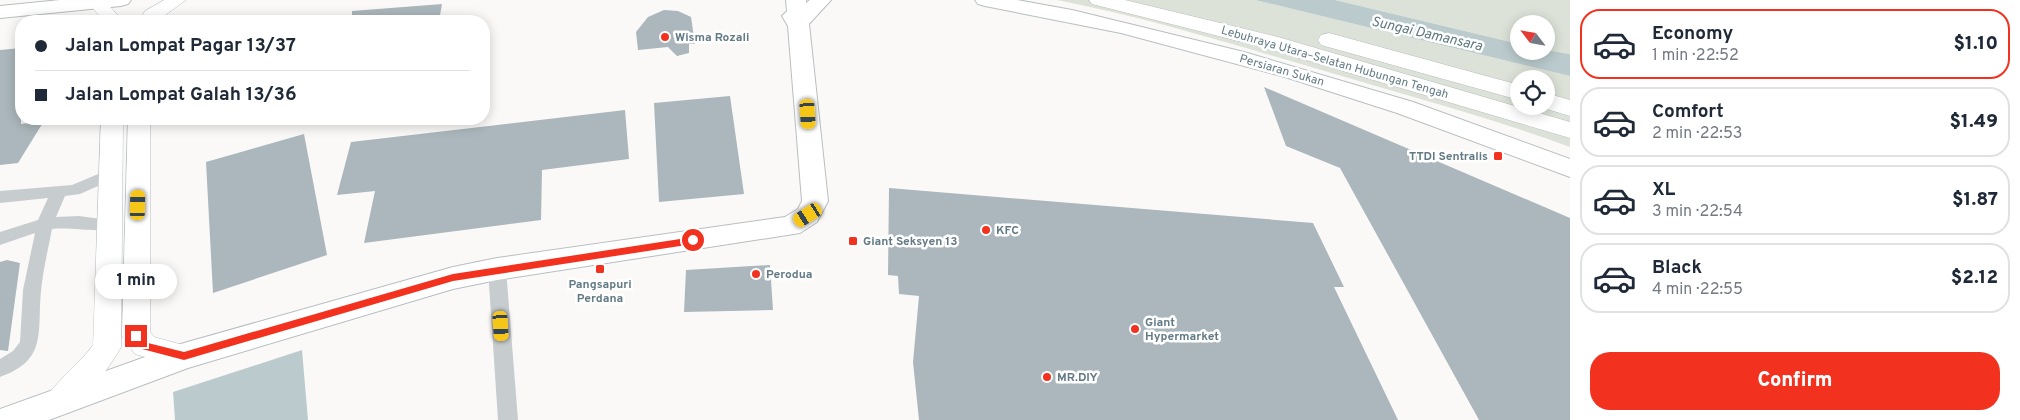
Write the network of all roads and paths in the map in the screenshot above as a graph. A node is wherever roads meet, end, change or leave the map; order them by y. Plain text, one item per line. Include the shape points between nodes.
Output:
1 (121, 0) edge
2 (177, 0) edge
3 (783, 0) edge
4 (796, 0) edge
5 (821, 0) edge
6 (986, 0) edge
7 (1046, 0) edge
8 (1099, 0) edge
9 (1162, 0) edge
10 (97, 3) junction
11 (0, 12) edge
12 (108, 15) edge
13 (152, 15) edge
14 (797, 24) junction
15 (1510, 91) edge
16 (1555, 104) edge
17 (1570, 108) edge
18 (112, 125) edge
19 (136, 125) edge
20 (1570, 130) edge
21 (1570, 153) edge
22 (1570, 168) edge
23 (110, 174) junction
24 (59, 192) junction
25 (0, 197) edge
26 (45, 223) junction
27 (110, 225) junction
28 (0, 240) edge
29 (497, 269) junction
30 (184, 356) junction
31 (0, 370) edge
32 (58, 402) junction
33 (10, 420) edge
34 (508, 420) edge

1 - 10 main road
2 - 13 street
3 - 14 main road
4 - 14 main road
5 - 14 main road
6 - 22 main road, Persiaran Sukan via 1122,27 1298,73 1502,141
7 - 21 main road, Persiaran Sukan via 1111,12 1286,56 1487,121
8 - 20 highway, Lebuhraya Utara–Selatan Hubungan Tengah via 1270,42
9 - 15 highway, Lebuhraya Utara–Selatan Hubungan Tengah via 1280,27
10 - 11 main road
10 - 12 street
14 - 29 main road via 815,200 808,215 791,226
16 - 17 highway
18 - 23 street
19 - 30 street via 136,336 145,346
23 - 24 street via 74,190
23 - 27 street
24 - 25 street
24 - 26 street
26 - 27 street via 83,221
26 - 28 street
26 - 31 street via 32,290 29,344 20,357
27 - 32 street via 107,347 92,369
29 - 30 main road via 447,280
29 - 34 street
30 - 32 main road
32 - 33 main road

